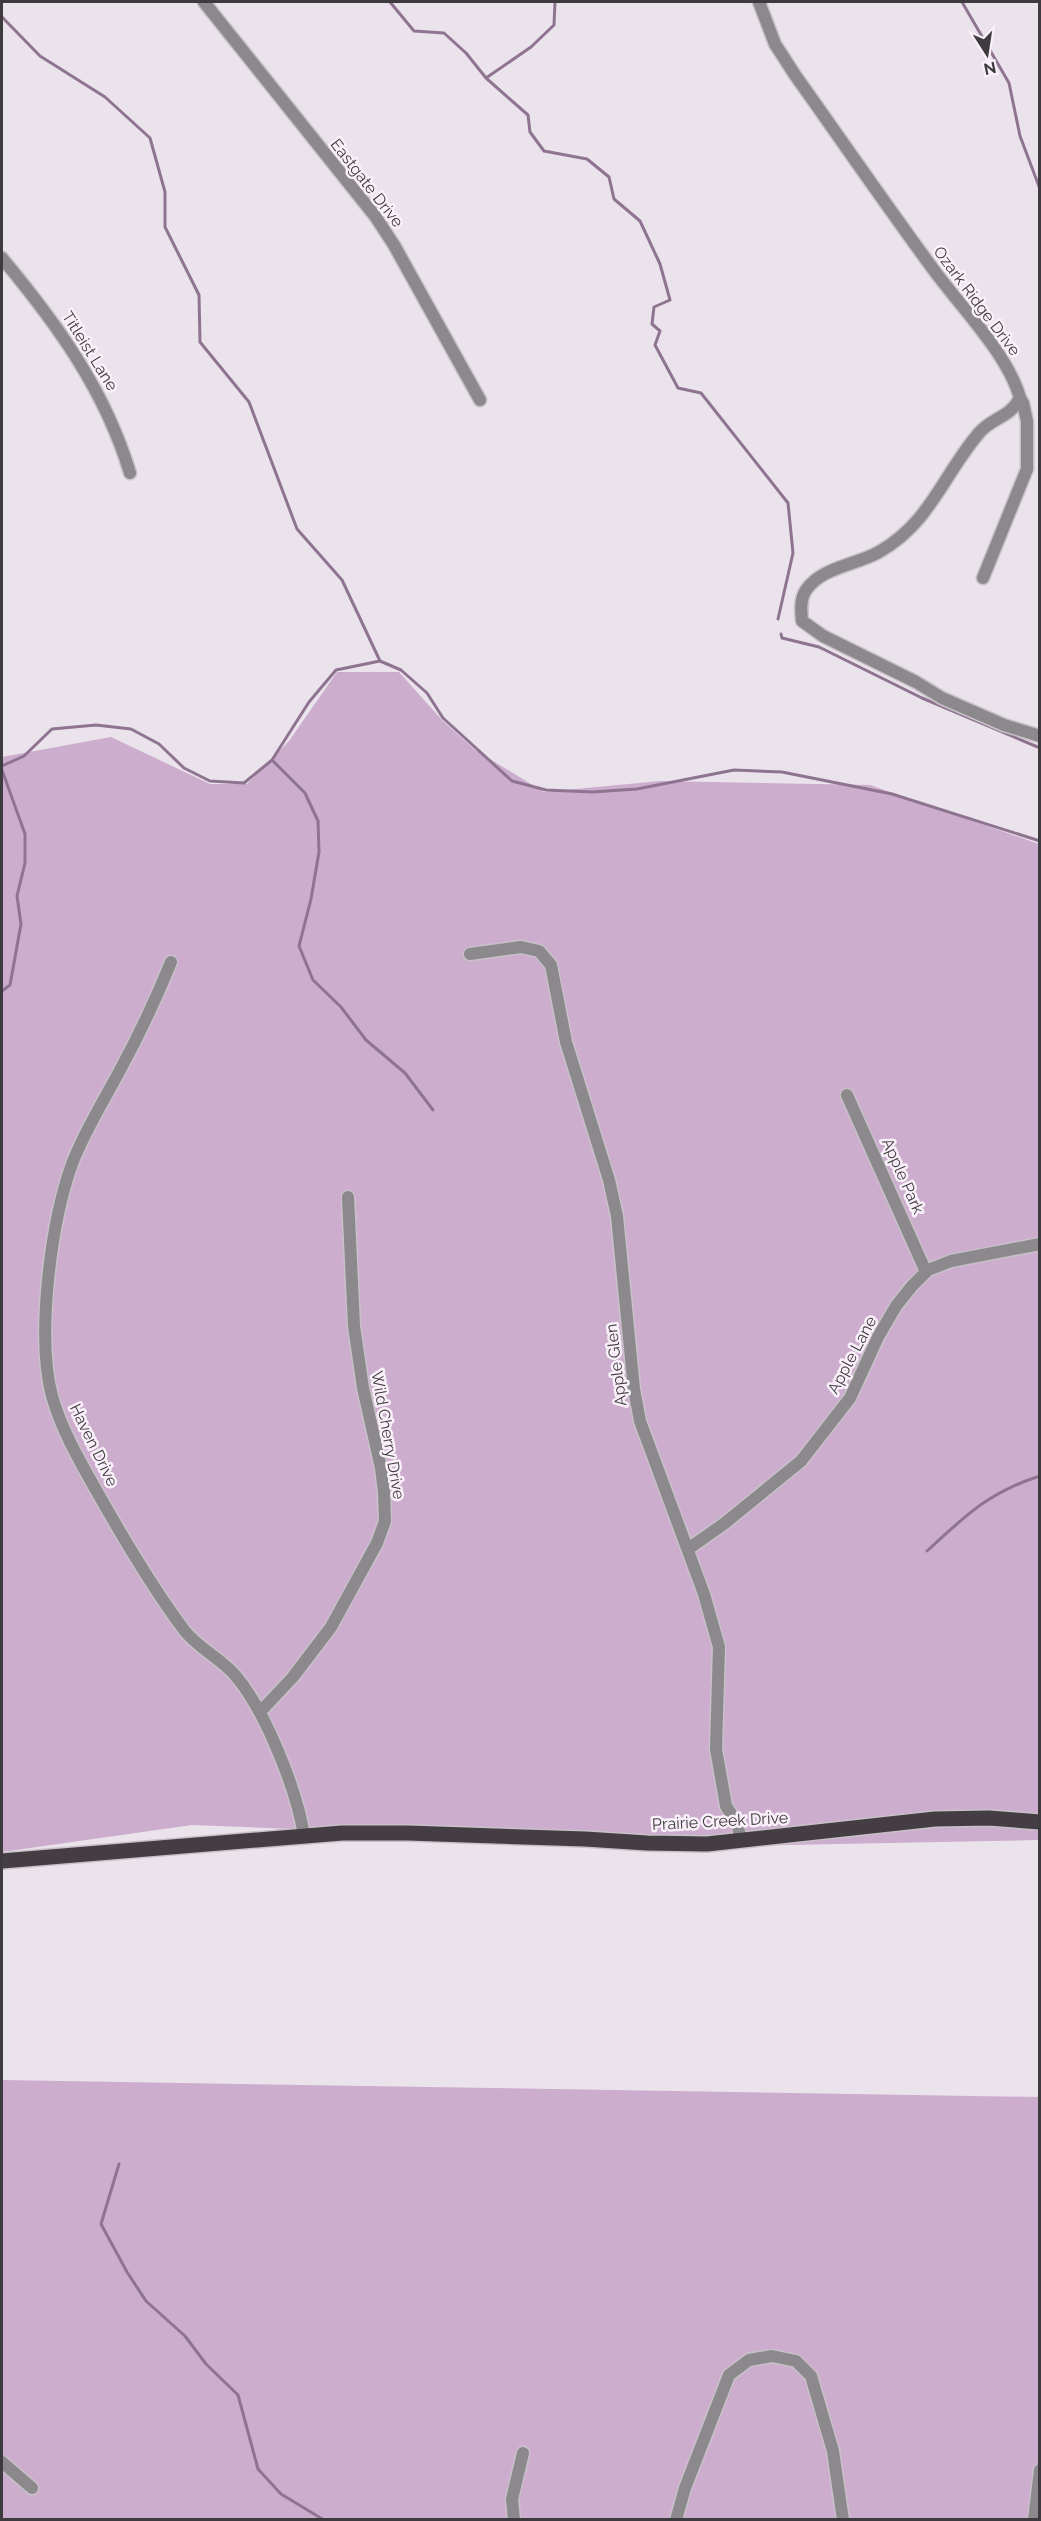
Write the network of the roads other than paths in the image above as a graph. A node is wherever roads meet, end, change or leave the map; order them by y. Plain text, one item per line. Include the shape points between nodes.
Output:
1 (204, 2) edge
2 (759, 2) edge
3 (2, 258) edge
4 (1020, 398) junction
5 (480, 400) dead end
6 (130, 472) dead end
7 (983, 578) dead end
8 (1040, 736) edge
9 (470, 954) dead end
10 (171, 962) dead end
11 (847, 1095) dead end
12 (348, 1197) dead end
13 (1040, 1244) edge
14 (926, 1272) junction
15 (688, 1549) junction
16 (260, 1712) junction
17 (1040, 1822) edge
18 (304, 1836) junction
19 (741, 1840) junction
20 (2, 1861) edge
21 (523, 2453) dead end
22 (2, 2462) edge
23 (1040, 2470) edge
24 (32, 2488) dead end
25 (514, 2520) edge
26 (676, 2520) edge
27 (843, 2520) edge
28 (1034, 2520) edge

1 - 5 street, Eastgate Drive via 375,216
2 - 4 street, Ozark Ridge Drive via 775,44 795,75 1002,360
3 - 6 street, Titleist Lane via 53,321 93,383 121,441
4 - 7 street, Ozark Ridge Drive via 1027,421 1027,469
4 - 8 street via 1013,410 981,430 919,519 878,553 819,578 805,591 801,607 802,621 823,636 942,698
9 - 15 street, Apple Glen via 521,947 539,951 551,965 566,1042 617,1216 640,1421
10 - 16 street, Haven Drive via 73,1162 54,1241 46,1321 47,1357 52,1394 62,1425 140,1567 189,1637 233,1673
11 - 14 street, Apple Park
12 - 16 street, Wild Cherry Drive via 354,1326 381,1468 385,1521 331,1627
13 - 14 street, Apple Lane via 951,1261
14 - 15 street, Apple Lane via 896,1306 850,1398 801,1461
15 - 19 street, Apple Glen via 719,1647 716,1749 726,1806 737,1823
16 - 18 street, Haven Drive via 293,1793
17 - 19 main road, Prairie Creek Drive via 935,1819
18 - 19 main road, Prairie Creek Drive via 366,1832 647,1844
18 - 20 main road, Prairie Creek Drive
21 - 25 street via 512,2499
22 - 24 street
23 - 28 street
26 - 27 street via 729,2375 749,2360 772,2356 796,2361 811,2376 833,2451

